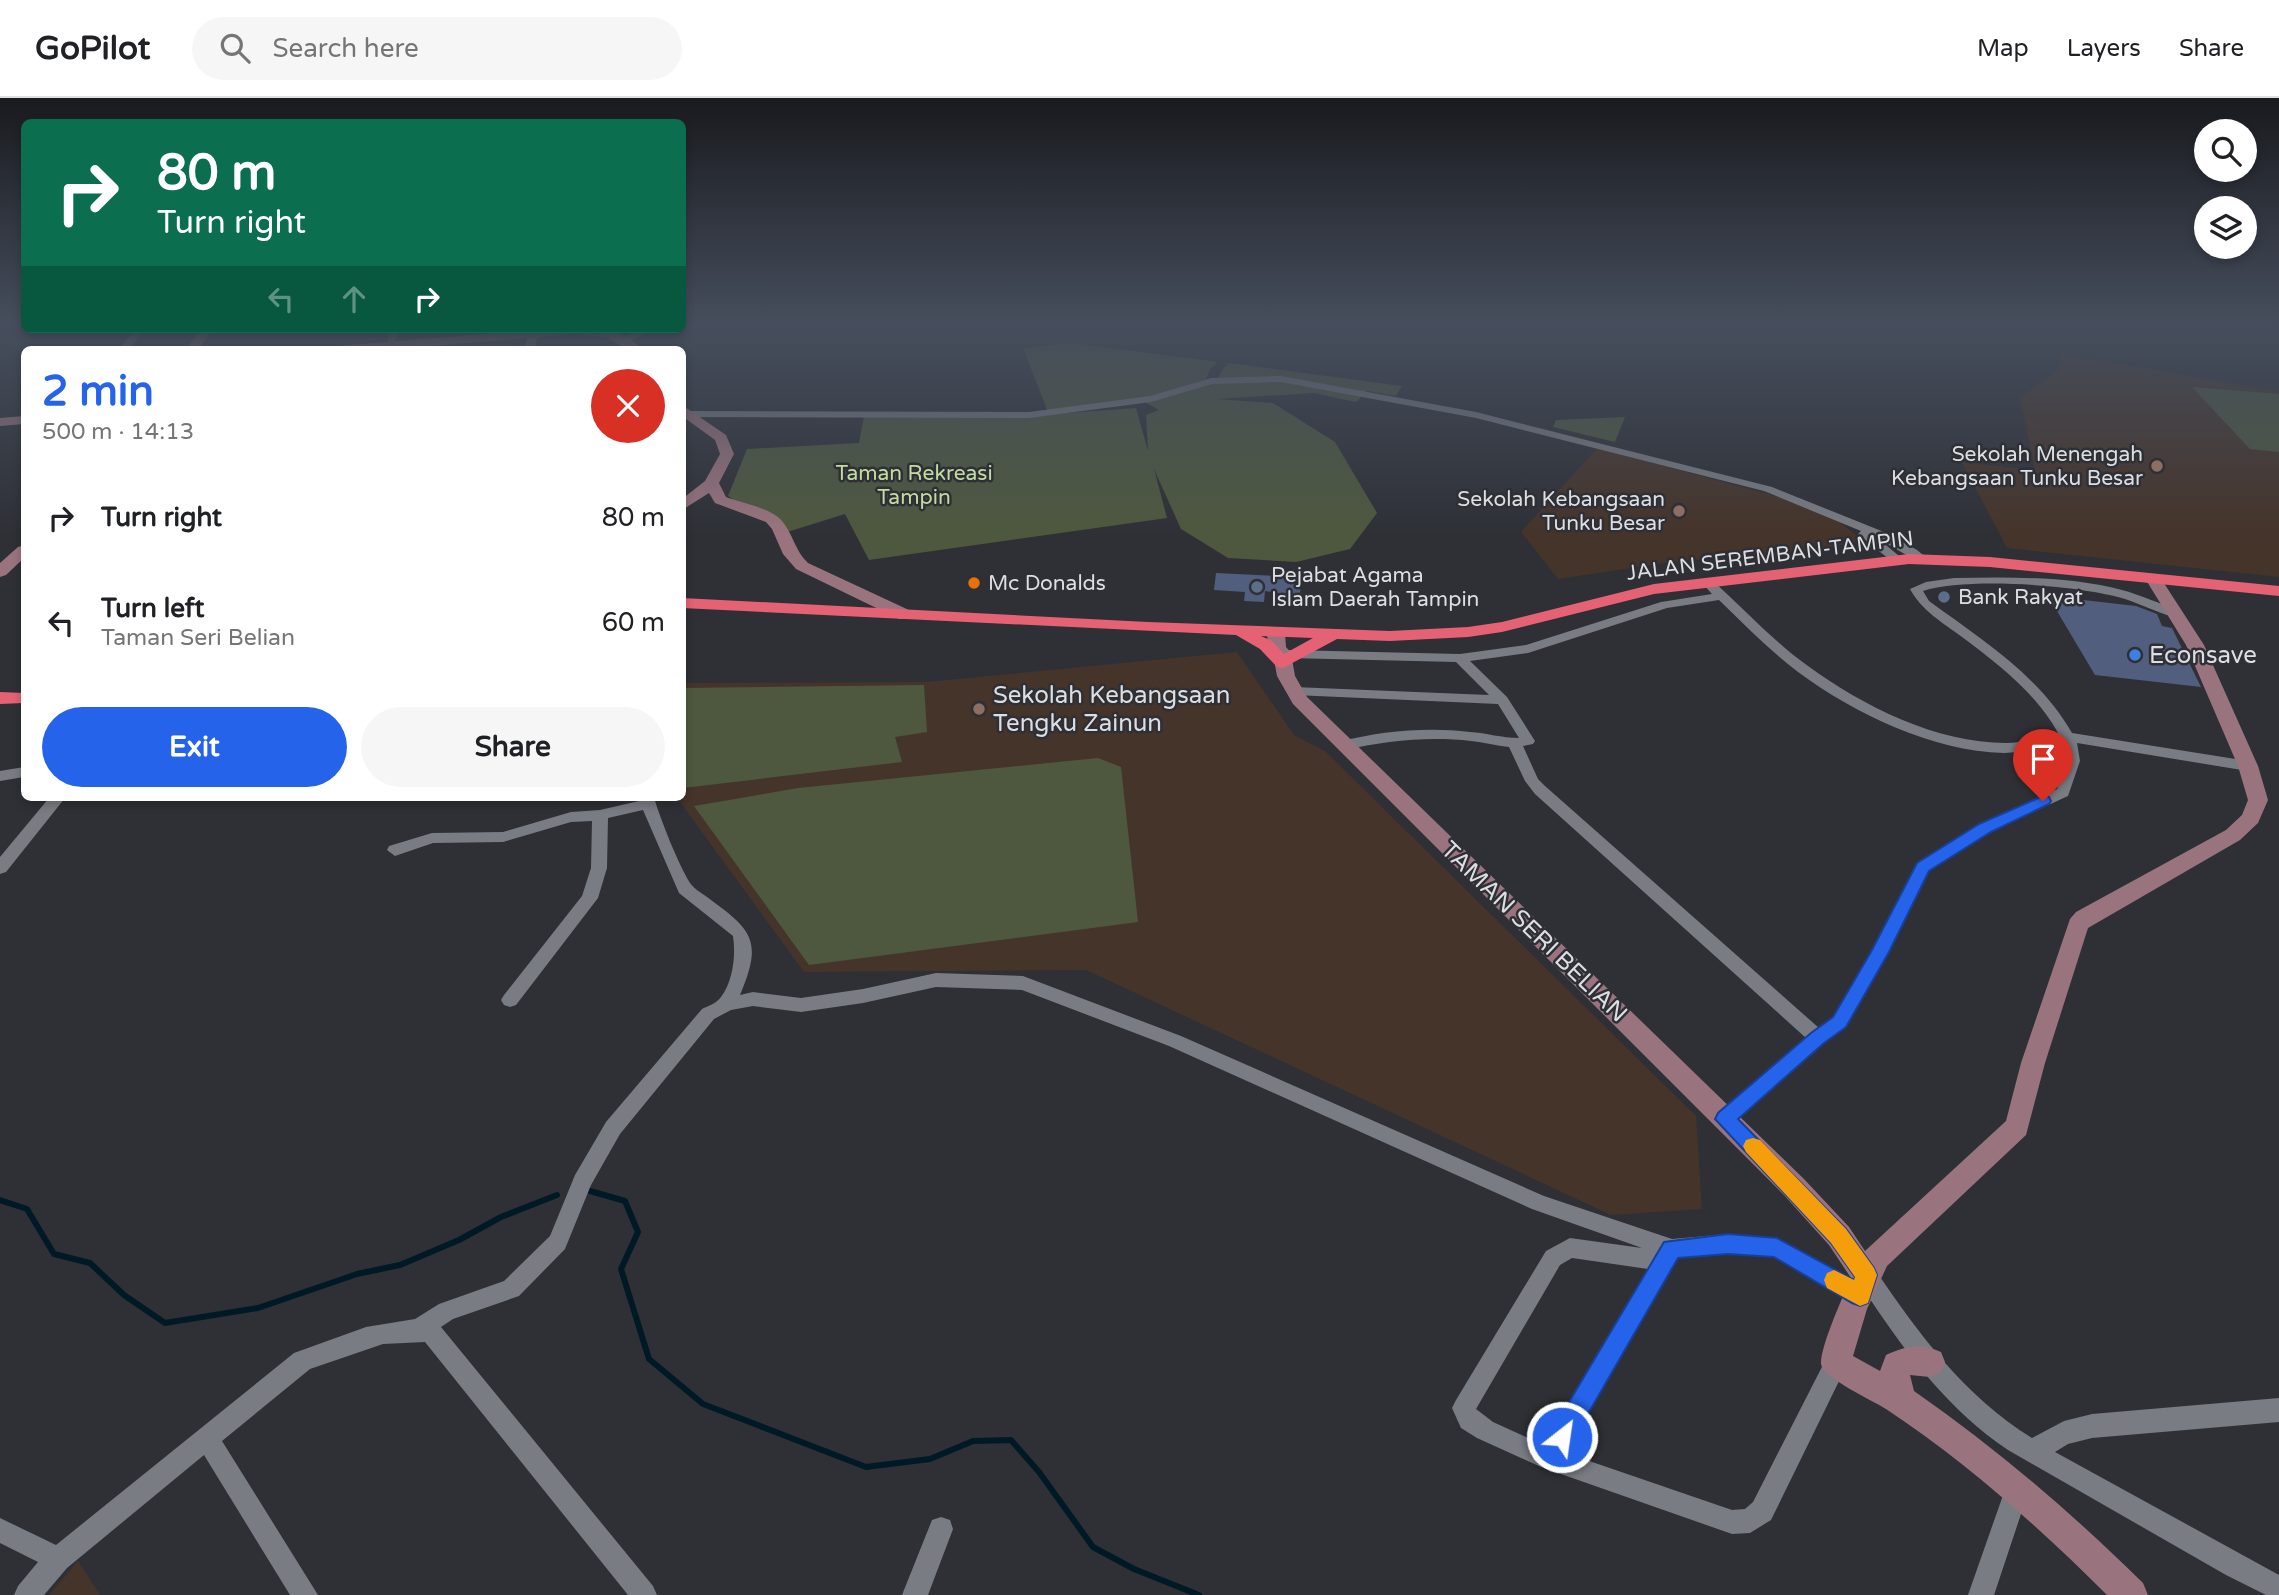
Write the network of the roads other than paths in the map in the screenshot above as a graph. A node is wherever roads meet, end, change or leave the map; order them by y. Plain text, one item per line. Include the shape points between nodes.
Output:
1 (1172, 394) edge
2 (1361, 394) edge
3 (686, 411) edge
4 (686, 412) edge
5 (21, 419) edge
6 (0, 422) edge
7 (701, 501) edge
8 (1842, 519) junction
9 (1875, 543) junction
10 (1900, 552) junction
11 (21, 553) edge
12 (1990, 562) junction
13 (1861, 563) junction
14 (0, 572) edge
15 (2147, 579) junction
16 (1708, 583) junction
17 (2279, 591) edge
18 (2118, 593) junction
19 (1722, 596) junction
20 (686, 603) edge
21 (2174, 613) junction
22 (905, 615) junction
23 (1232, 631) junction
24 (1282, 633) junction
25 (1336, 635) junction
26 (1286, 656) junction
27 (1460, 658) junction
28 (0, 687) edge
29 (21, 687) edge
30 (1294, 691) junction
31 (0, 698) edge
32 (21, 698) edge
33 (1502, 700) junction
34 (2067, 737) junction
35 (1521, 742) junction
36 (1344, 745) junction
37 (2248, 766) junction
38 (21, 772) edge
39 (0, 776) edge
40 (55, 801) edge
41 (647, 801) edge
42 (600, 815) junction
43 (395, 850) dead end
44 (0, 868) edge
45 (510, 1000) dead end
46 (727, 1004) junction
47 (1818, 1038) junction
48 (1725, 1119) junction
49 (1668, 1255) junction
50 (1863, 1285) junction
51 (419, 1329) junction
52 (1930, 1362) junction
53 (1836, 1363) junction
54 (1901, 1401) junction
55 (2279, 1410) edge
56 (206, 1437) junction
57 (2033, 1451) junction
58 (1549, 1459) junction
59 (2017, 1490) junction
60 (941, 1529) dead end
61 (0, 1530) edge
62 (58, 1559) junction
63 (2279, 1588) edge
64 (27, 1595) edge
65 (304, 1595) edge
66 (644, 1595) edge
67 (915, 1595) edge
68 (1981, 1595) edge
69 (2131, 1595) edge

1 - 3 street via 1125,404 1021,415
2 - 8 street via 1476,415 1626,452 1803,499
4 - 7 street via 726,445 723,466
5 - 6 street
7 - 22 street via 771,519 778,524 789,554 802,566
8 - 9 street
8 - 10 street
9 - 10 street
9 - 13 highway via 1871,555
10 - 12 highway
10 - 12 highway, JALAN SEREMBAN-TAMPIN via 1922,559
10 - 13 highway, JALAN SEREMBAN-TAMPIN
11 - 14 street
12 - 15 highway, JALAN SEREMBAN-TAMPIN
13 - 16 highway, JALAN SEREMBAN-TAMPIN
15 - 17 highway, JALAN SEREMBAN-TAMPIN
15 - 18 street via 2140,588
15 - 21 street
16 - 19 street
16 - 25 highway, JALAN SEREMBAN-TAMPIN via 1654,589 1468,632
18 - 21 street
18 - 34 street via 1960,580 1926,583 1916,589 1924,603 2041,698
19 - 27 street via 1665,605 1528,649
19 - 34 street via 1803,668 1916,730 2004,748
20 - 22 highway, JALAN SEREMBAN-TAMPIN
21 - 37 street via 2195,645
22 - 23 highway, JALAN SEREMBAN-TAMPIN
23 - 24 highway, JALAN SEREMBAN-TAMPIN
23 - 26 highway
24 - 25 highway, JALAN SEREMBAN-TAMPIN
24 - 26 street
25 - 26 highway
26 - 27 street
26 - 30 street, TAMAN SERI BELIAN via 1286,676
27 - 33 street
28 - 29 highway
30 - 33 street
30 - 36 street, TAMAN SERI BELIAN
31 - 32 highway
33 - 35 street
34 - 37 street
34 - 47 street via 2073,761 2063,792 1985,828 1923,867 1840,1022
35 - 36 street via 1409,734
35 - 47 street via 1532,781 1540,790
36 - 48 street, TAMAN SERI BELIAN
37 - 50 street via 2258,800 2251,818 2233,835 2078,925 2017,1127 1877,1256
38 - 39 street
40 - 44 street
41 - 42 street
41 - 46 street via 685,889 741,934 744,951
42 - 43 street via 571,817 491,839 432,838
42 - 45 street via 599,868 590,898
46 - 49 street via 753,999 801,1005 936,980 1023,983 1175,1041 1539,1203
46 - 51 street via 708,1014 613,1128 582,1181 558,1242 511,1289 447,1311
47 - 48 street
48 - 50 street, TAMAN SERI BELIAN via 1839,1236
49 - 50 street via 1728,1244 1777,1248
49 - 58 street
49 - 58 street via 1570,1248 1553,1258 1464,1408 1469,1420 1485,1430
50 - 52 street
50 - 53 street
51 - 56 street via 348,1344 302,1361
51 - 66 street via 430,1332
52 - 54 street via 1908,1360 1897,1365 1894,1377
52 - 57 street via 1989,1423
53 - 54 street
53 - 58 street via 1762,1511 1750,1521 1732,1522
54 - 59 street
55 - 57 street via 2092,1426 2064,1433
56 - 62 street
56 - 65 street
57 - 63 street
59 - 68 street
59 - 69 street
60 - 67 street
61 - 62 street
62 - 64 street

